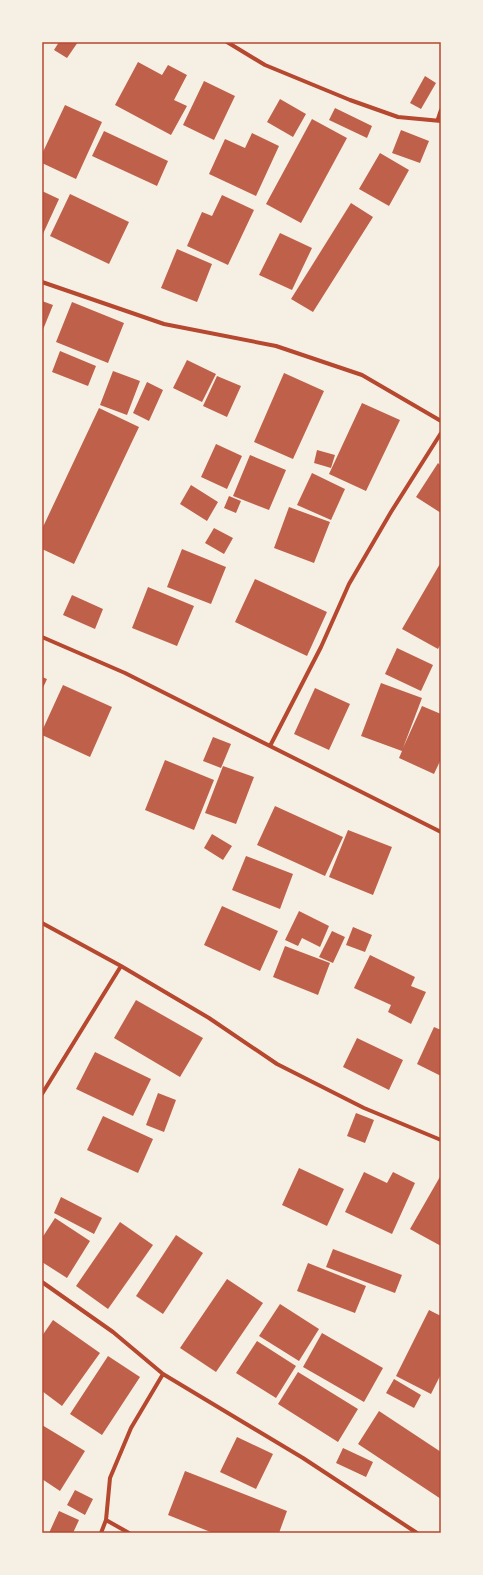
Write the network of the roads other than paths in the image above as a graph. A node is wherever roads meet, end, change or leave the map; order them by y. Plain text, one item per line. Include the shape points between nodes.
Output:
1 (227, 42) edge
2 (441, 110) edge
3 (439, 120) edge
4 (42, 282) edge
5 (441, 421) edge
6 (441, 433) edge
7 (42, 637) edge
8 (270, 746) junction
9 (441, 832) edge
10 (42, 923) edge
11 (121, 966) junction
12 (42, 1094) edge
13 (441, 1140) edge
14 (42, 1282) edge
15 (163, 1374) junction
16 (106, 1520) junction
17 (101, 1533) edge
18 (128, 1533) edge
19 (417, 1533) edge

1 - 3 street via 265,65 350,100 398,117
2 - 3 street
4 - 5 street via 164,324 276,346 362,375
6 - 8 street via 349,584 321,647
7 - 8 street via 125,673
8 - 9 street
10 - 11 street
11 - 12 street
11 - 13 street via 209,1018 277,1064 364,1108
14 - 15 street via 113,1332
15 - 16 street via 131,1428 110,1478
15 - 19 street via 303,1458
16 - 17 street
16 - 18 street

